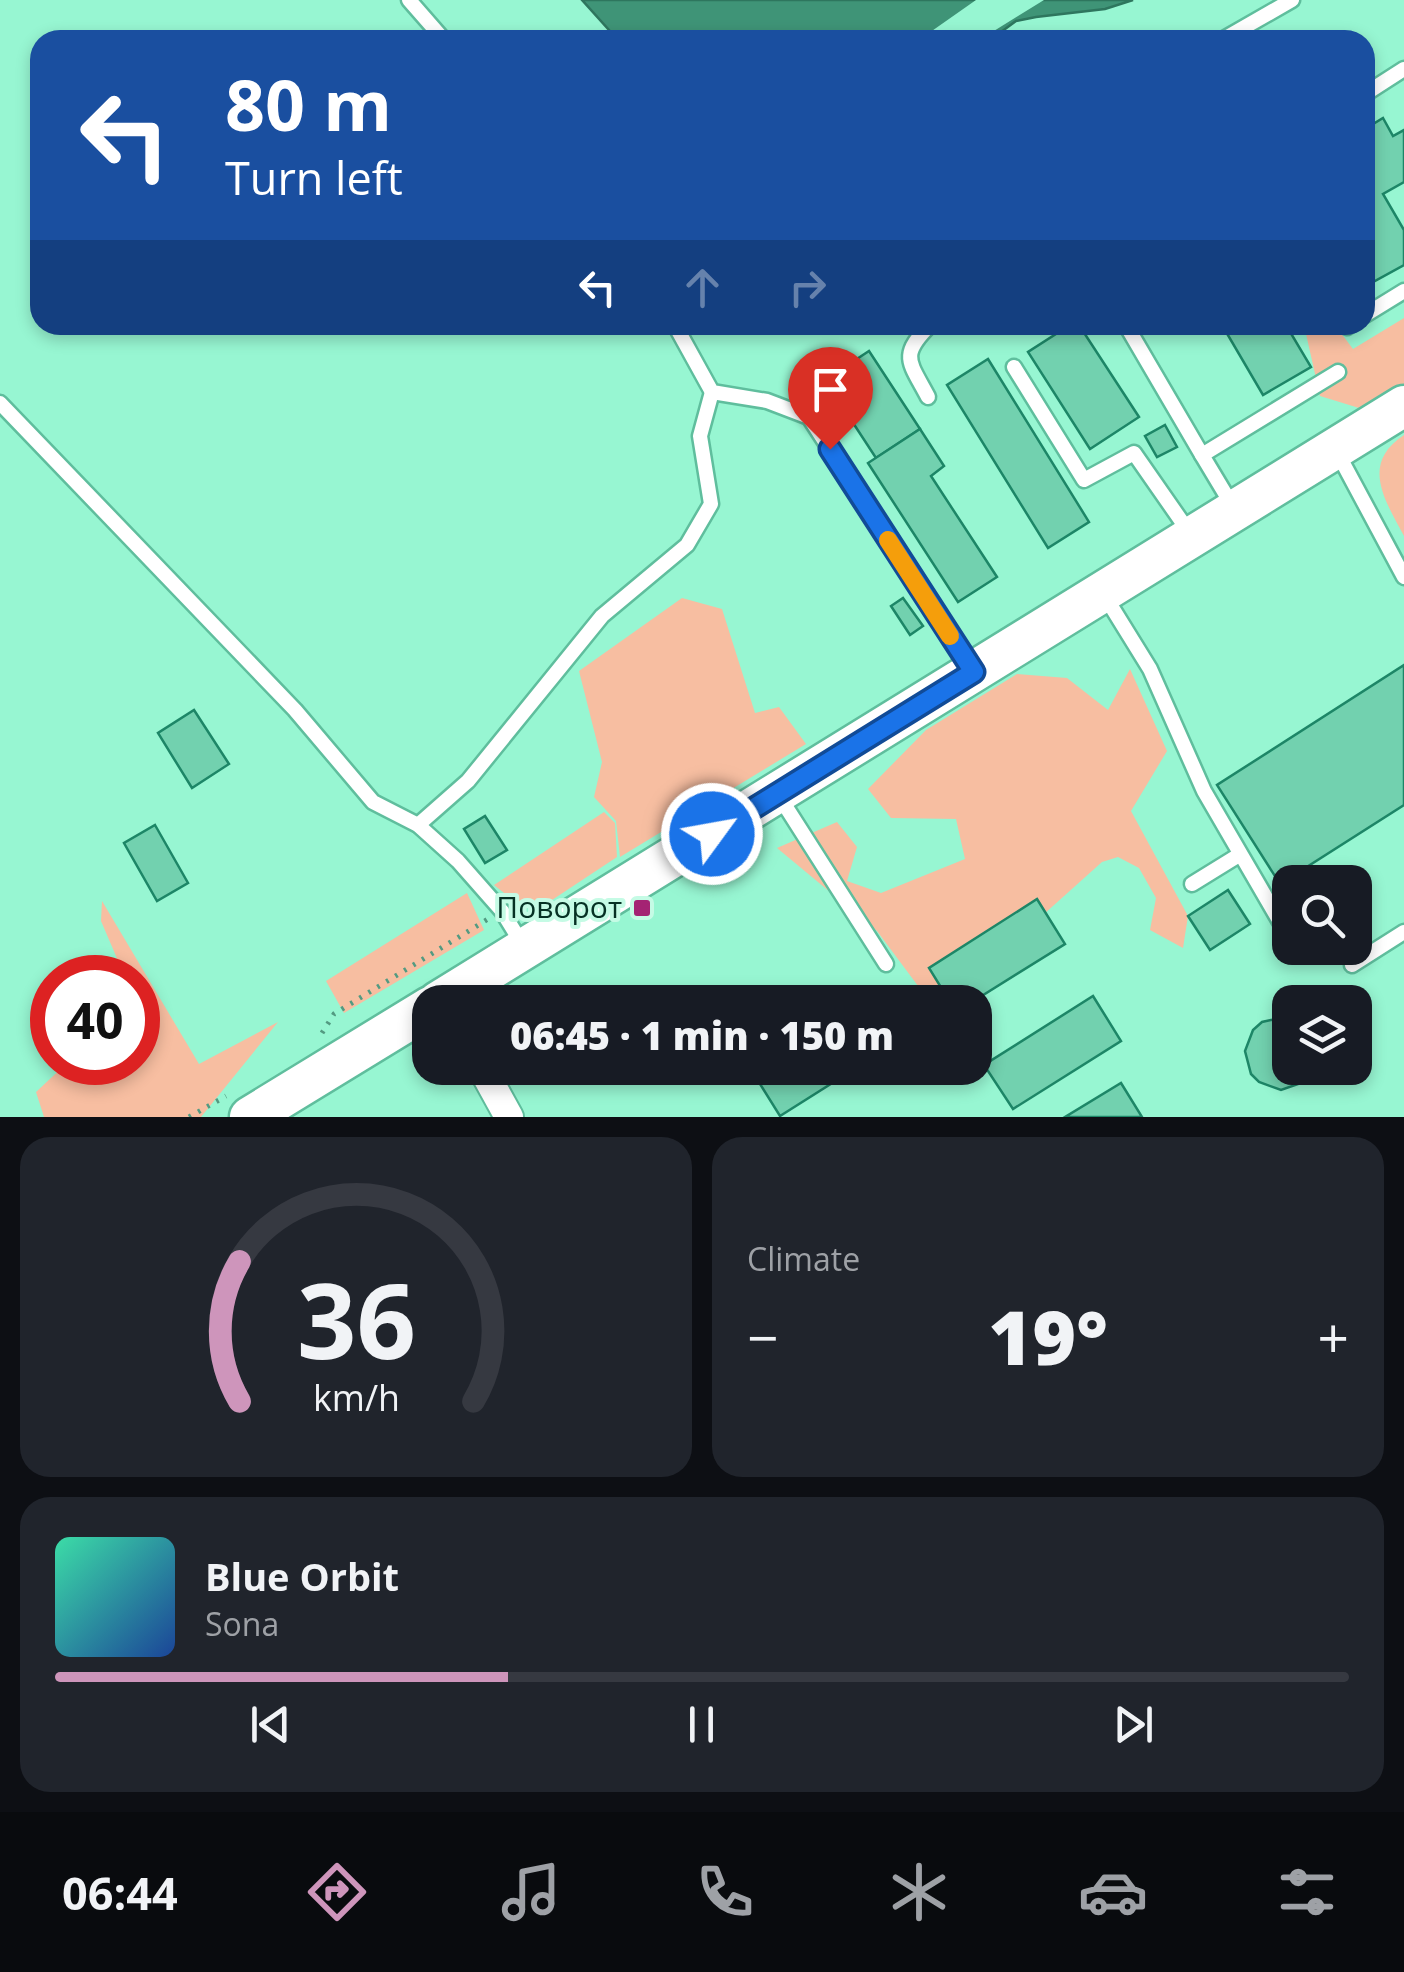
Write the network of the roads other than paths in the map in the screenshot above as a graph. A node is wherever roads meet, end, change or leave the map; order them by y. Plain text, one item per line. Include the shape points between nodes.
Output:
1 (410, 0) edge
2 (1292, 0) edge
3 (436, 30) edge
4 (1240, 30) edge
5 (1404, 69) edge
6 (1375, 88) edge
7 (1404, 291) edge
8 (1375, 310) edge
9 (681, 335) edge
10 (920, 335) edge
11 (1132, 335) edge
12 (1014, 367) dead end
13 (1338, 372) dead end
14 (712, 392) junction
15 (928, 397) dead end
16 (0, 402) edge
17 (1404, 406) edge
18 (1335, 448) junction
19 (1202, 456) junction
20 (1236, 510) junction
21 (1192, 537) junction
22 (1404, 577) edge
23 (1102, 592) junction
24 (974, 672) junction
25 (777, 793) junction
26 (418, 826) junction
27 (1239, 855) junction
28 (1192, 884) dead end
29 (1272, 909) edge
30 (1404, 932) edge
31 (525, 950) junction
32 (1372, 952) edge
33 (886, 964) dead end
34 (468, 985) edge
35 (412, 1019) edge
36 (491, 1085) edge
37 (250, 1117) edge
38 (509, 1117) edge

1 - 3 lane
2 - 4 lane
5 - 6 lane
7 - 8 lane
9 - 14 lane
10 - 15 lane via 908,360
11 - 19 lane
12 - 21 lane via 1084,480 1134,452
13 - 19 lane
14 - 24 lane via 809,417
14 - 26 lane via 700,436 711,504 687,545 602,616 468,781
16 - 26 lane via 295,710 373,802
17 - 18 street
18 - 20 street
18 - 22 lane
19 - 20 lane
20 - 21 street
21 - 23 street
23 - 24 street
23 - 27 lane via 1150,669
24 - 25 street
25 - 31 street
25 - 33 lane
26 - 31 lane via 502,911
27 - 28 lane
27 - 29 lane
30 - 32 lane
31 - 34 street
35 - 37 street
36 - 38 street

